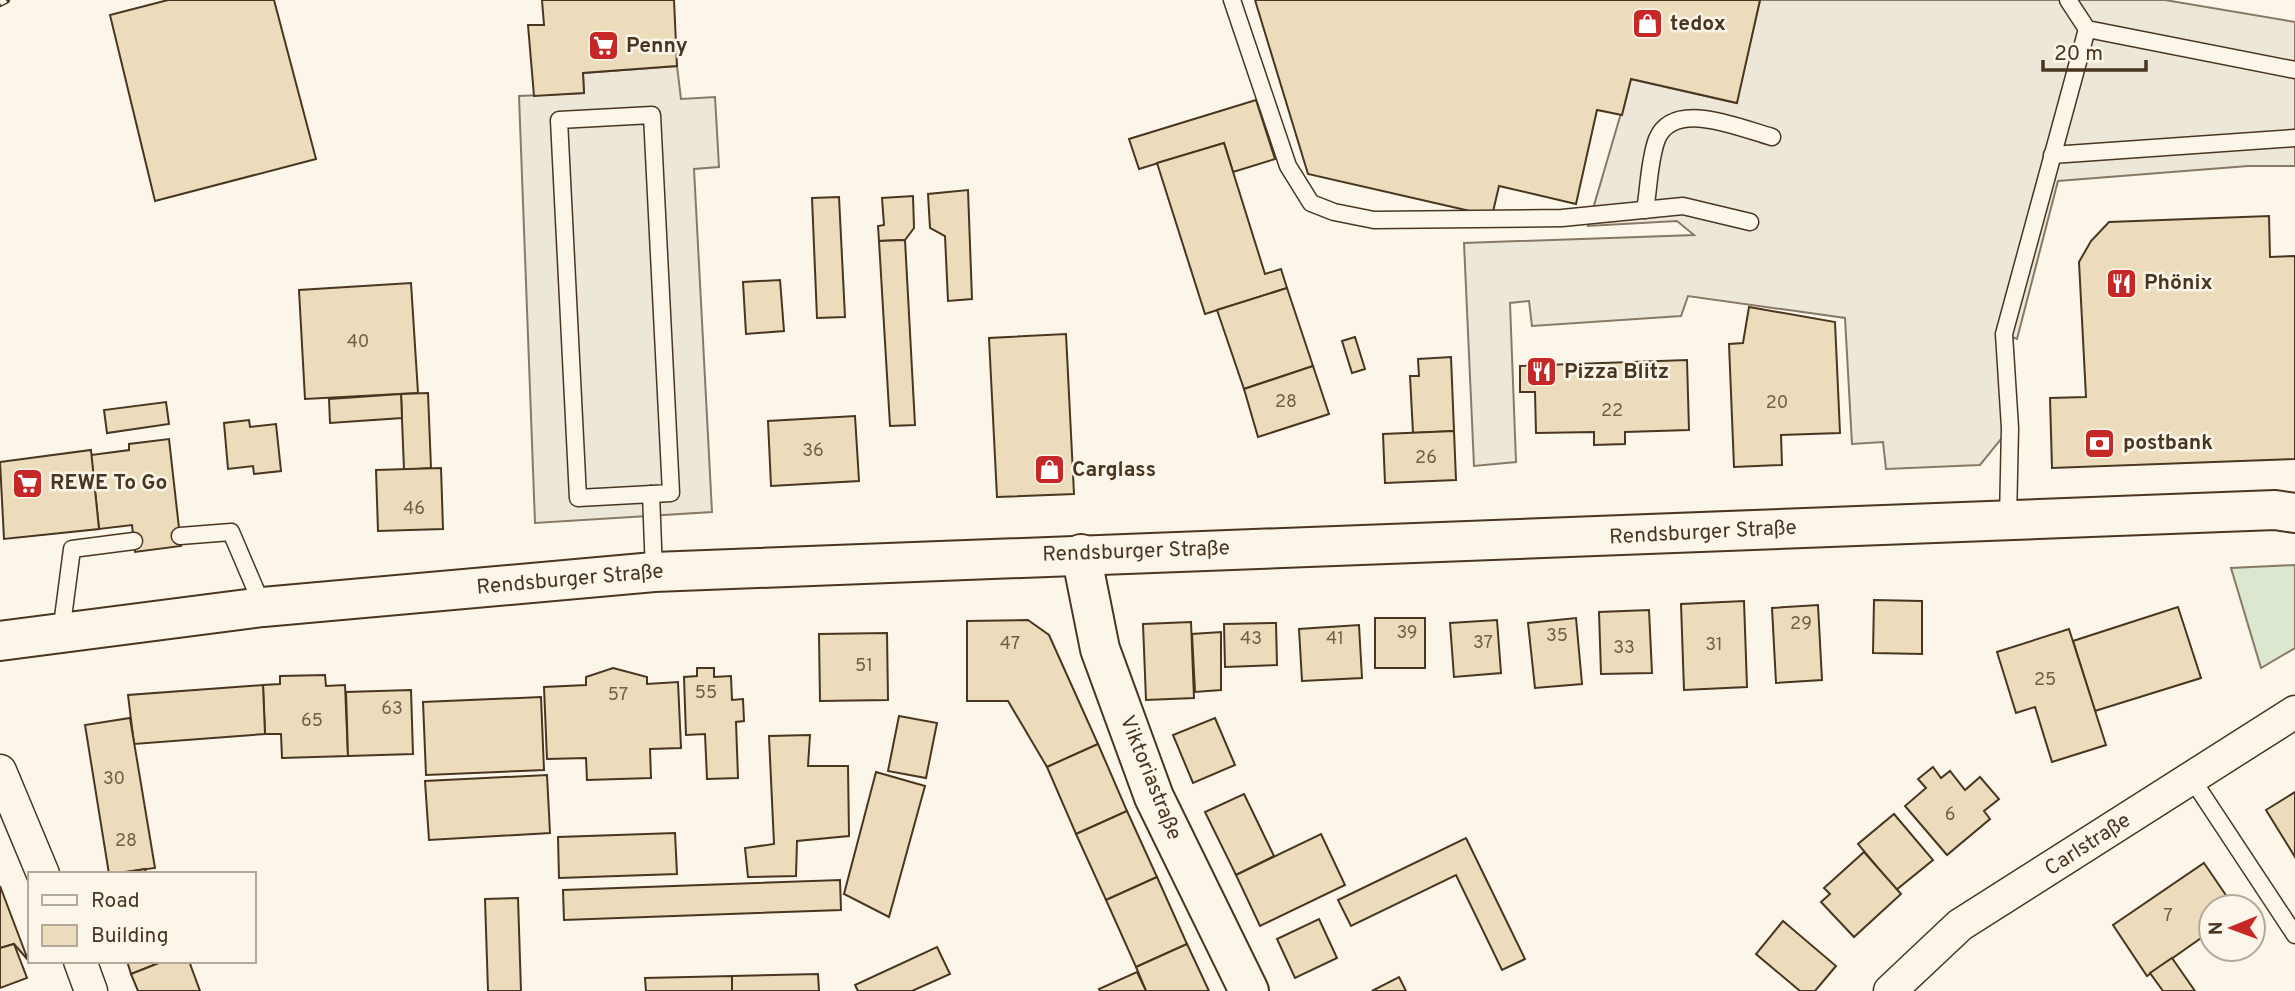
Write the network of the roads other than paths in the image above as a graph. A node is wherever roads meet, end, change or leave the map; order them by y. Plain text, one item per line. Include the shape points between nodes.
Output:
1 (1232, 0) edge
2 (2068, 0) edge
3 (2087, 29) junction
4 (2295, 70) edge
5 (1772, 137) dead end
6 (2295, 138) edge
7 (2052, 155) junction
8 (1645, 210) junction
9 (1750, 222) dead end
10 (651, 494) junction
11 (2288, 509) edge
12 (2008, 520) junction
13 (180, 536) dead end
14 (134, 541) dead end
15 (1081, 554) junction
16 (654, 572) junction
17 (263, 607) junction
18 (61, 633) junction
19 (0, 641) edge
20 (2295, 712) edge
21 (0, 771) edge
22 (2192, 779) junction
23 (42, 872) edge
24 (2295, 935) edge
25 (81, 963) edge
26 (92, 991) edge
27 (1250, 991) edge
28 (1890, 991) edge

1 - 8 lane via 1288,166 1311,203 1374,220 1562,218
2 - 3 lane
3 - 4 lane
3 - 7 lane
5 - 8 lane via 1707,119 1675,120 1657,139
6 - 7 lane
7 - 12 lane via 2004,334 2010,428
8 - 9 lane via 1684,206
10 - 10 lane via 578,498 559,120 652,115 671,494
10 - 16 lane
11 - 12 street, Rendsburger Straße
12 - 15 street, Rendsburger Straße via 1505,542
13 - 17 lane via 231,532
14 - 18 lane via 72,549
15 - 16 street, Rendsburger Straße
15 - 27 street, Viktoriastraße via 1100,649 1154,797
16 - 17 street, Rendsburger Straße
17 - 18 street, Rendsburger Straße
18 - 19 street, Rendsburger Straße
20 - 22 street, Carlstraße
21 - 23 street
22 - 24 lane
22 - 28 street, Carlstraße via 1960,925
25 - 26 street

